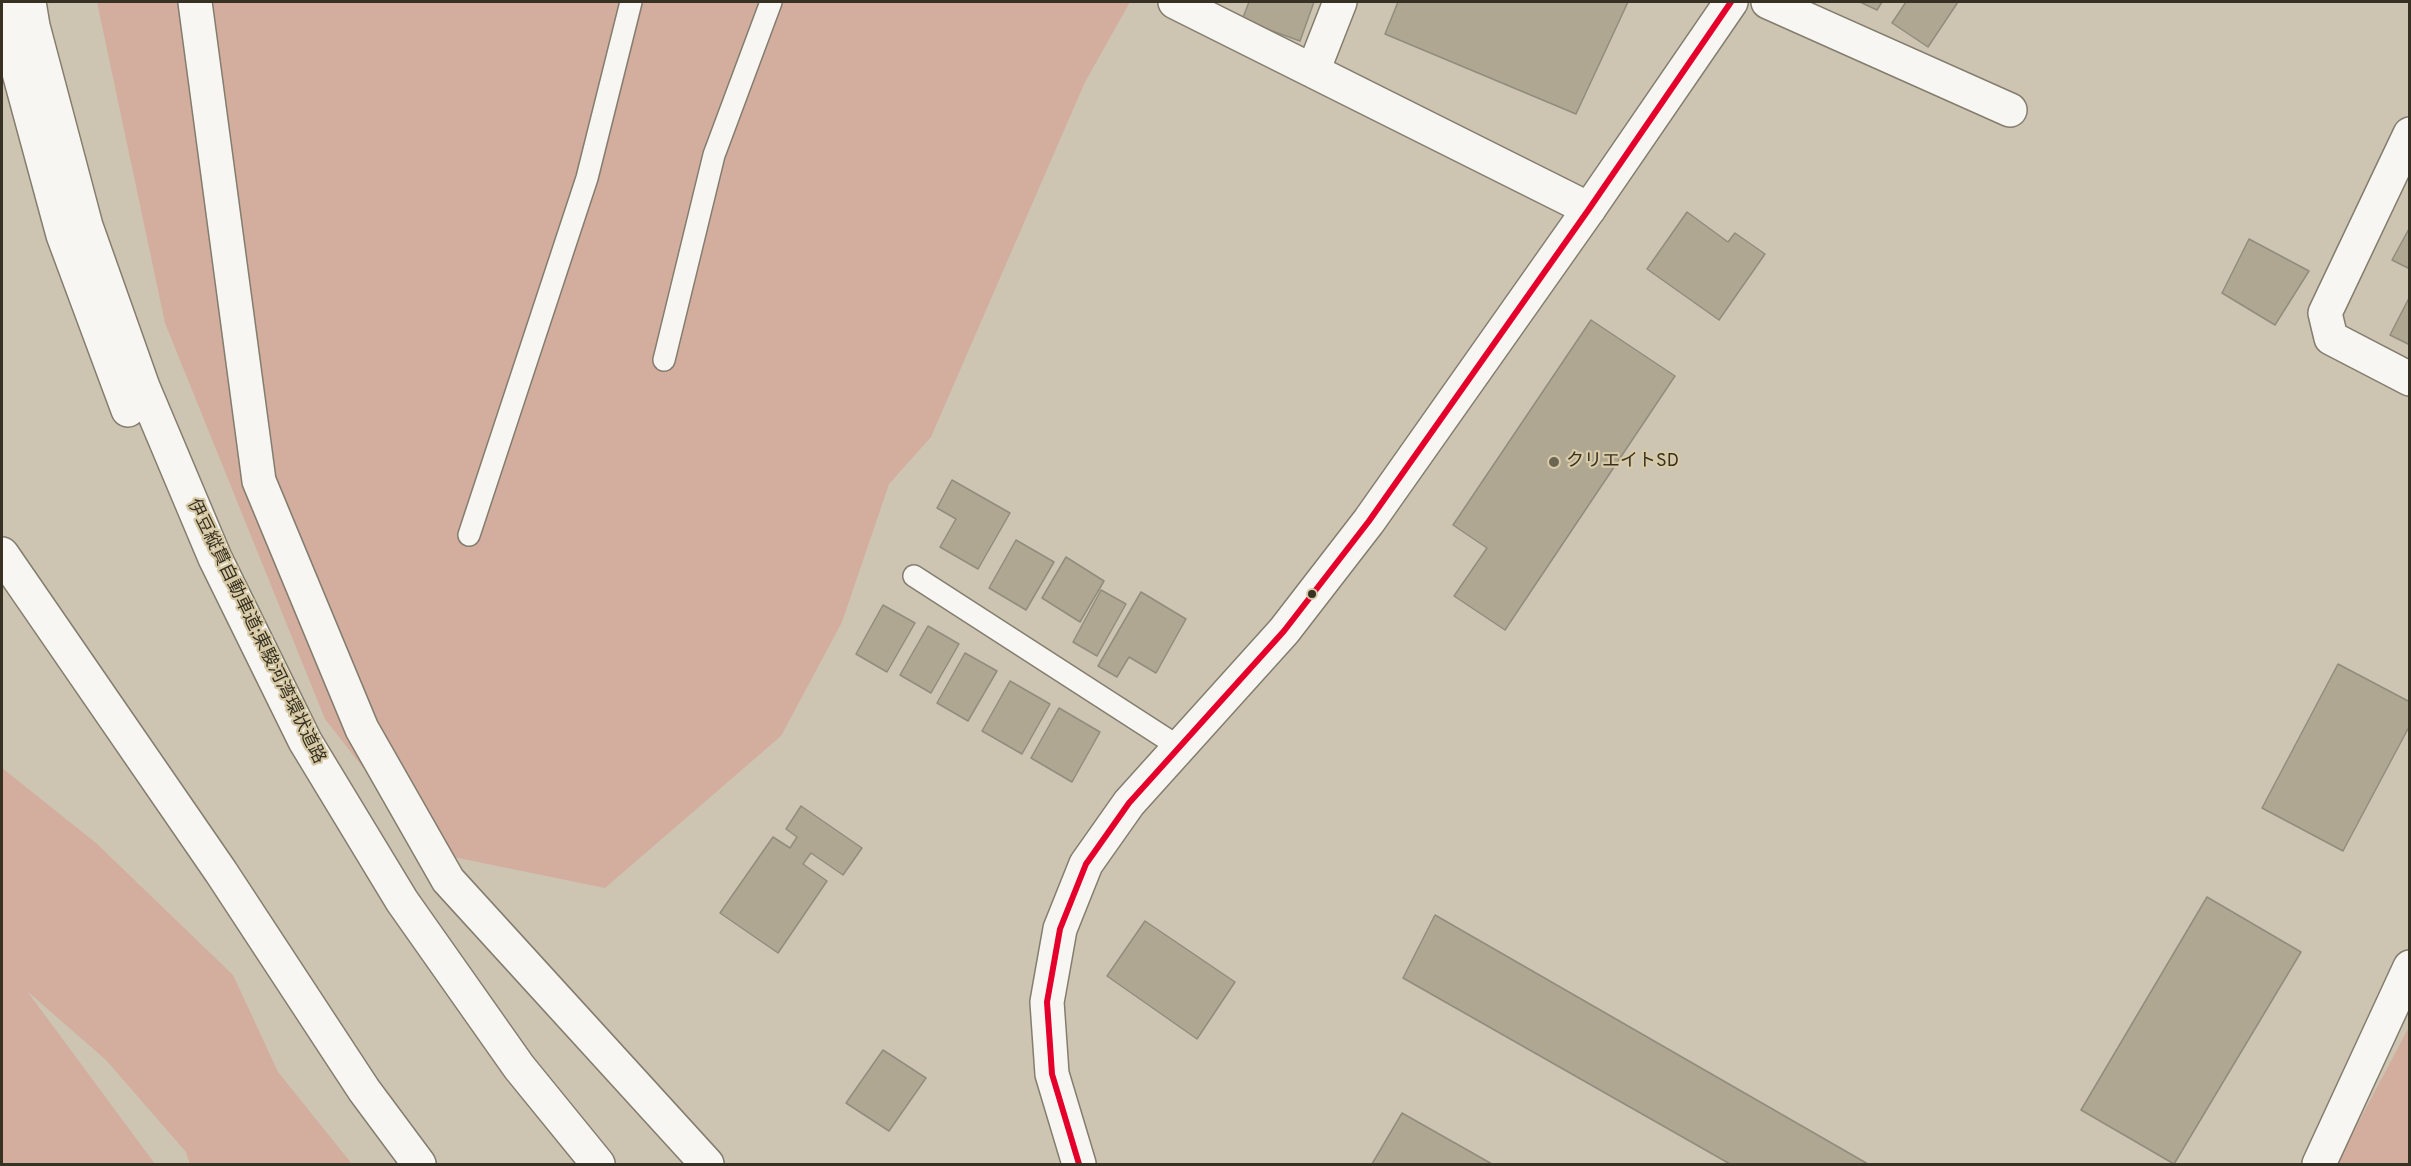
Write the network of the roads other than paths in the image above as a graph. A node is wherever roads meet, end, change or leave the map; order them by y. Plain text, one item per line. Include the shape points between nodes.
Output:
1 (2, 2) edge
2 (29, 2) edge
3 (195, 2) edge
4 (631, 2) edge
5 (771, 2) edge
6 (1175, 2) edge
7 (1340, 2) edge
8 (1731, 2) edge
9 (1768, 2) edge
10 (1313, 71) junction
11 (2010, 110) dead end
12 (2409, 134) edge
13 (1589, 209) junction
14 (664, 360) dead end
15 (2409, 379) edge
16 (469, 535) dead end
17 (2, 554) edge
18 (914, 576) dead end
19 (1179, 747) junction
20 (2409, 967) edge
21 (419, 1164) edge
22 (568, 1164) edge
23 (598, 1164) edge
24 (707, 1164) edge
25 (1079, 1164) edge
26 (2319, 1164) edge

1 - 22 main road, 伊豆縦貫自動車道;東駿河湾環状道路 via 63,235 122,395 203,581 286,752 384,915 500,1080
2 - 23 main road, 伊豆縦貫自動車道;東駿河湾環状道路 via 86,226 143,387 215,558 305,741 402,901 519,1067
3 - 24 main road via 259,481 362,729 448,880
4 - 16 lane via 587,178
5 - 14 lane via 714,155
6 - 10 main road
7 - 10 main road
8 - 13 main road
9 - 11 main road
10 - 13 main road
12 - 15 main road via 2325,313 2331,338
13 - 19 main road via 1369,521 1284,631
17 - 21 main road via 221,872 364,1090
18 - 19 lane
19 - 25 main road via 1129,803 1086,864 1060,929 1047,1002 1052,1074
20 - 26 main road

